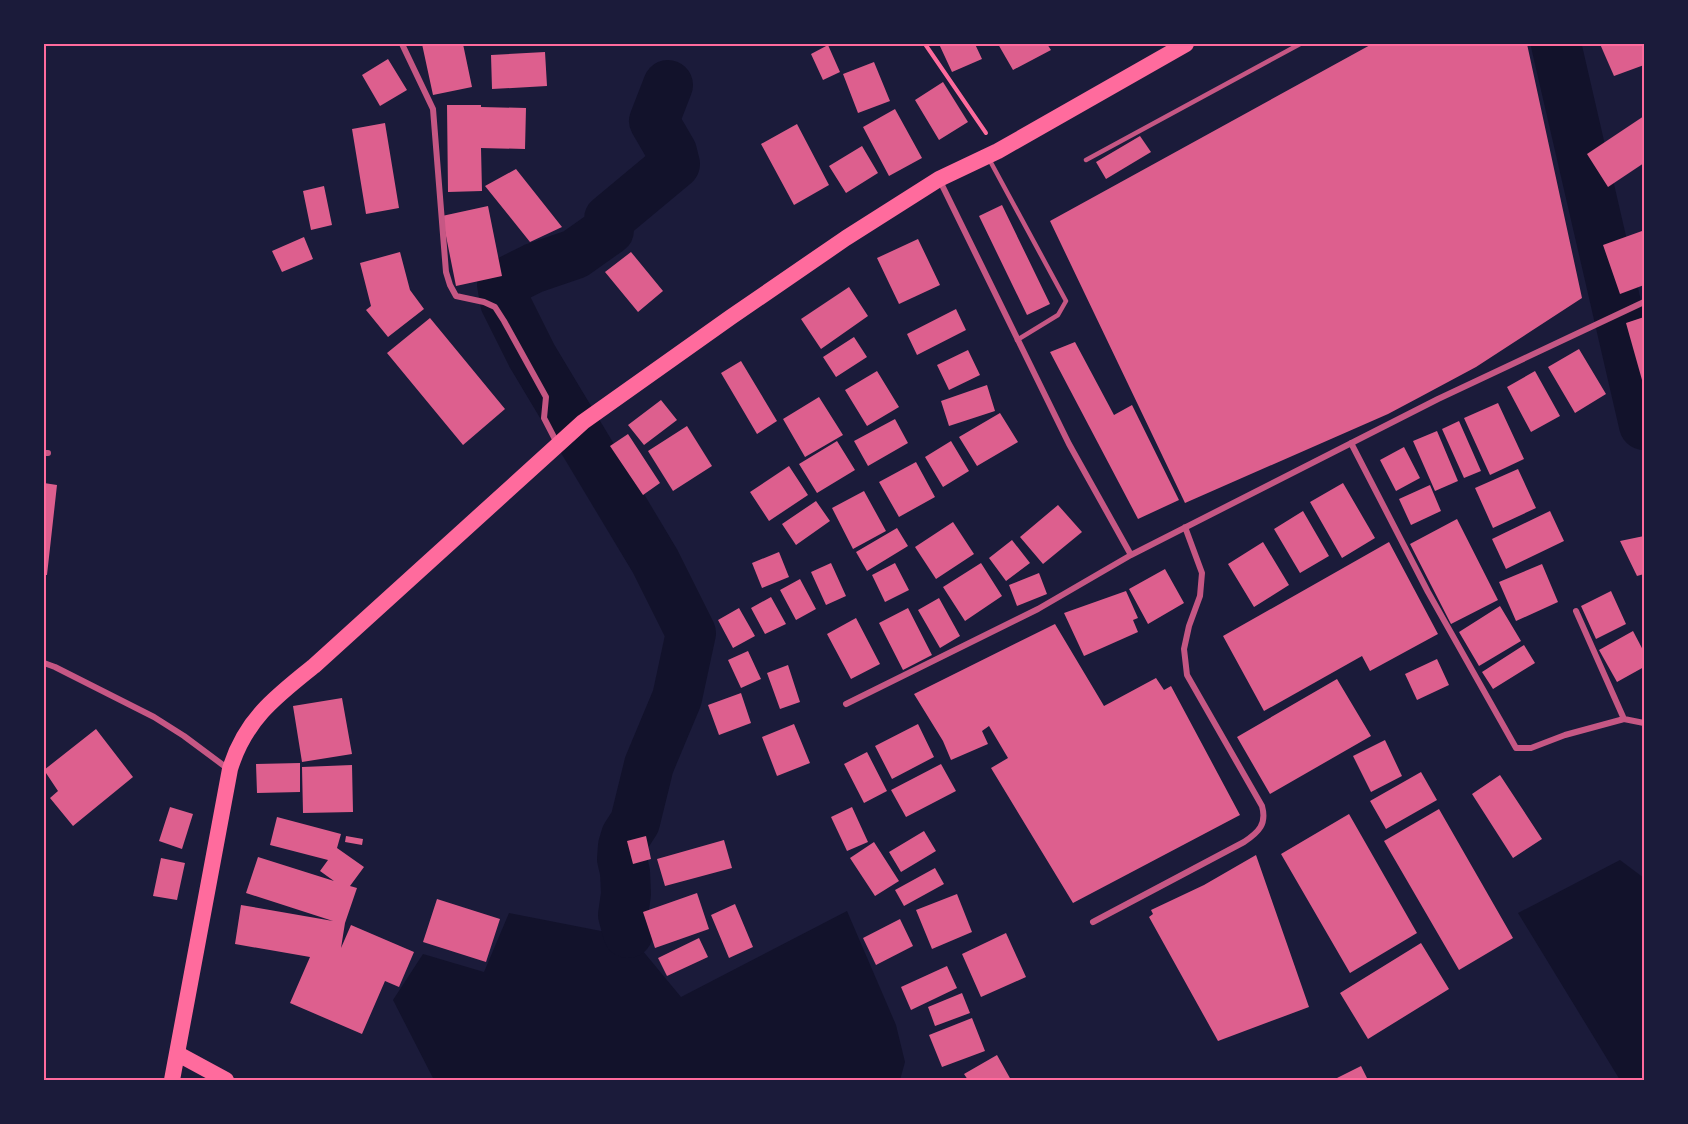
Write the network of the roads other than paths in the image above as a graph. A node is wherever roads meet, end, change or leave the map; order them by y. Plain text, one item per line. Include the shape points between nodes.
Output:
1 (402, 44) edge
2 (1186, 44) edge
3 (1300, 44) edge
4 (992, 154) junction
5 (1086, 160) dead end
6 (939, 179) junction
7 (1644, 302) edge
8 (1017, 340) junction
9 (561, 440) junction
10 (1351, 442) junction
11 (1185, 527) junction
12 (1131, 555) junction
13 (1576, 611) dead end
14 (44, 663) edge
15 (846, 704) dead end
16 (1624, 719) junction
17 (1644, 723) edge
18 (230, 770) junction
19 (1092, 922) dead end
20 (178, 1054) junction
21 (172, 1080) edge
22 (226, 1080) edge

1 - 9 street via 433,109 450,285 456,296 495,307 546,397 544,418
2 - 4 highway
3 - 5 lane
4 - 6 highway
4 - 8 lane via 1066,301 1058,315
6 - 8 street
6 - 9 highway via 731,317
7 - 10 street
8 - 12 street
9 - 18 highway via 280,693 253,721
10 - 11 street
10 - 16 street via 1428,592 1516,748 1532,748
11 - 12 street
11 - 19 street via 1202,573 1200,597 1184,649 1187,675 1262,806 1263,826 1244,842
12 - 15 street via 1038,609
13 - 16 street
14 - 18 street via 154,717
16 - 17 street
18 - 20 highway
20 - 21 highway
20 - 22 highway

